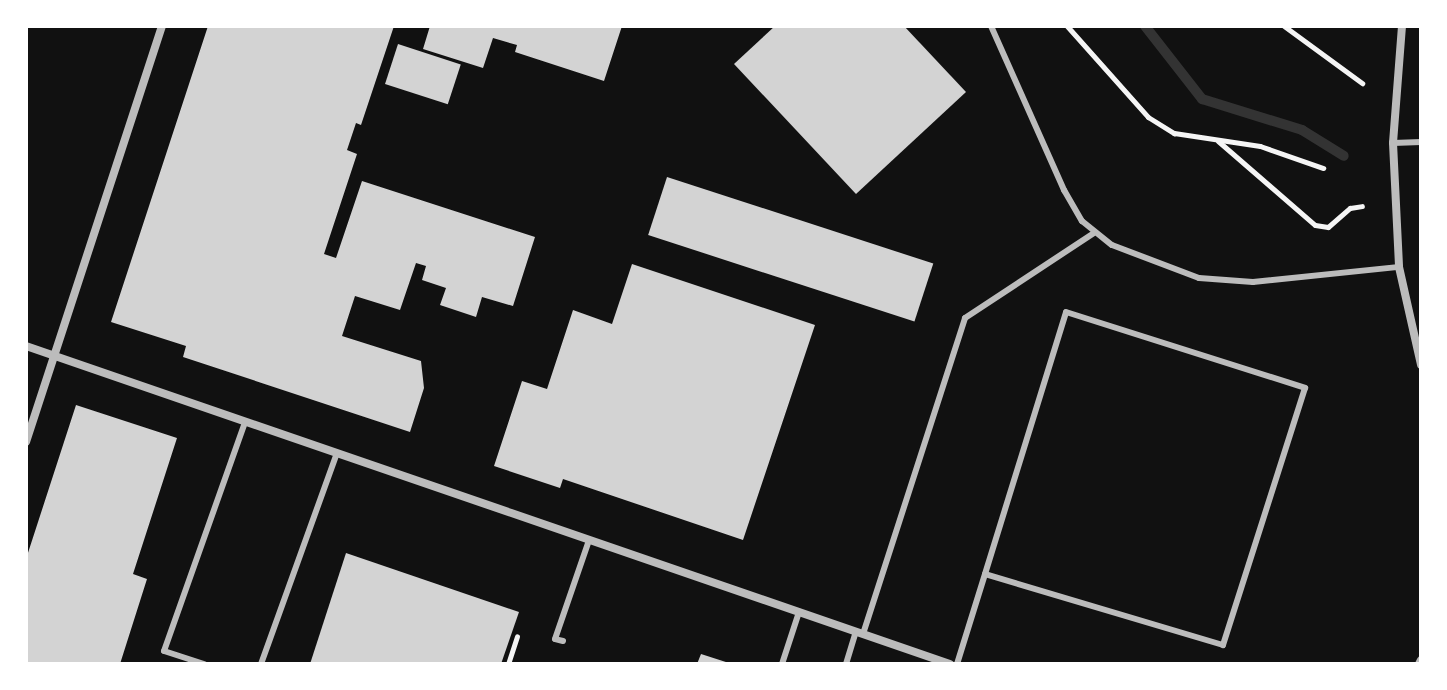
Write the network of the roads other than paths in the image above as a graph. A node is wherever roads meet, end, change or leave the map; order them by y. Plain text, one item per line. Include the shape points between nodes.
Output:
1 (162, 26) edge
2 (991, 26) edge
3 (1402, 26) edge
4 (1421, 142) edge
5 (1393, 143) junction
6 (1094, 233) junction
7 (1399, 267) junction
8 (26, 346) edge
9 (55, 356) junction
10 (1421, 365) edge
11 (245, 422) junction
12 (26, 442) edge
13 (337, 453) junction
14 (589, 540) junction
15 (985, 574) junction
16 (799, 612) junction
17 (860, 633) junction
18 (563, 641) dead end
19 (204, 664) edge
20 (261, 664) edge
21 (782, 664) edge
22 (846, 664) edge
23 (950, 664) edge
24 (957, 664) edge

1 - 9 street
2 - 6 lane via 1064,190
3 - 5 street
4 - 5 lane
5 - 7 street
6 - 7 lane via 1157,266 1199,278 1253,282
6 - 17 lane via 965,318
7 - 10 street
8 - 9 street
9 - 11 street
9 - 12 street
11 - 13 street
11 - 19 lane via 164,651
13 - 14 street
13 - 20 lane
14 - 16 street
14 - 18 lane via 555,639
15 - 15 lane via 1066,312 1305,388 1223,645
15 - 24 lane
16 - 17 street
16 - 21 lane
17 - 22 lane
17 - 23 street

